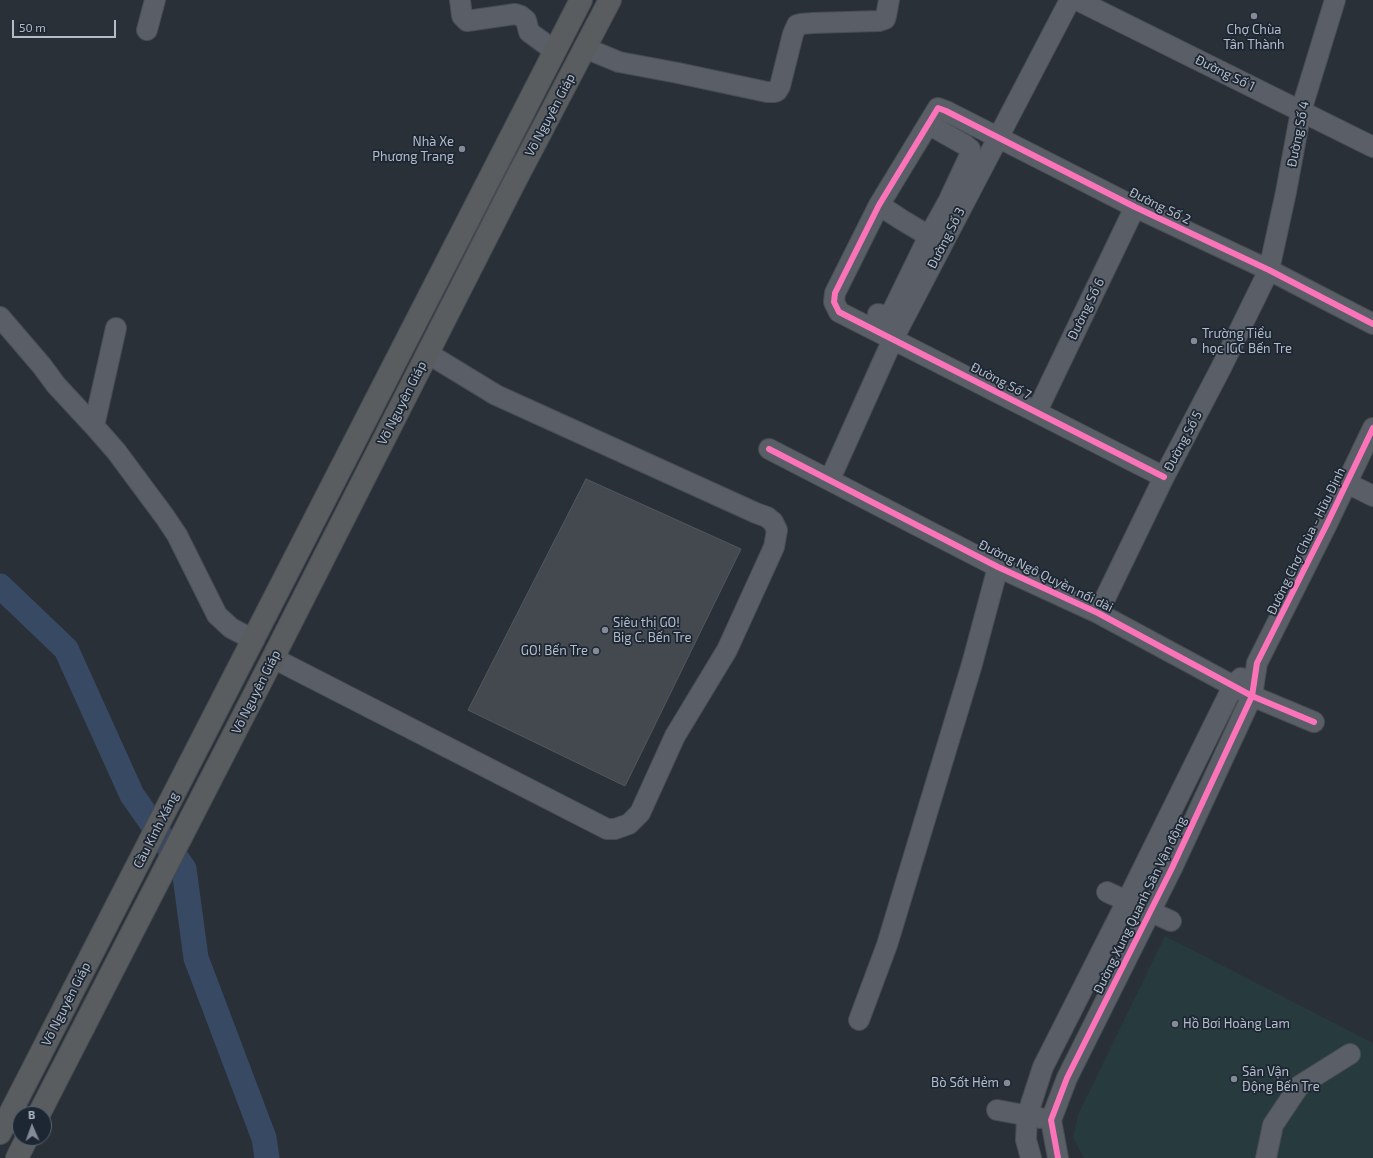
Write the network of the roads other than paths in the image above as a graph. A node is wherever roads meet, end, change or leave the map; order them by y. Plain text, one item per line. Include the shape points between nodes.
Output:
1 (155, 0) edge
2 (460, 0) edge
3 (582, 0) edge
4 (610, 0) edge
5 (890, 0) edge
6 (1070, 0) edge
7 (1077, 0) edge
8 (1328, 2) edge
9 (147, 30) dead end
10 (585, 48) junction
11 (556, 51) junction
12 (1301, 111) junction
13 (933, 116) junction
14 (998, 138) junction
15 (1373, 147) edge
16 (493, 174) junction
17 (513, 185) junction
18 (879, 205) junction
19 (1135, 207) junction
20 (929, 236) junction
21 (1269, 270) junction
22 (878, 314) dead end
23 (0, 317) edge
24 (1373, 324) edge
25 (116, 328) dead end
26 (894, 340) junction
27 (427, 354) junction
28 (1037, 411) junction
29 (94, 426) junction
30 (1373, 428) edge
31 (769, 449) dead end
32 (1164, 477) junction
33 (830, 479) junction
34 (1347, 483) junction
35 (1373, 496) edge
36 (998, 567) junction
37 (1098, 613) junction
38 (254, 640) junction
39 (273, 658) junction
40 (1257, 662) junction
41 (1233, 686) junction
42 (1252, 696) junction
43 (1314, 722) dead end
44 (180, 784) joint
45 (197, 807) joint
46 (132, 876) joint
47 (1107, 892) dead end
48 (149, 900) joint
49 (1127, 901) junction
50 (1150, 911) junction
51 (1172, 921) dead end
52 (859, 1020) dead end
53 (1350, 1054) dead end
54 (43, 1106) edge
55 (997, 1110) dead end
56 (1027, 1116) junction
57 (1051, 1120) junction
58 (0, 1133) edge
59 (23, 1146) edge
60 (17, 1158) edge
61 (1030, 1158) edge
62 (1058, 1158) edge
63 (1266, 1158) edge

1 - 9 street
2 - 11 street via 462,16 466,20 515,14 521,16 526,20 529,32
3 - 11 highway, Võ Nguyên Giáp
4 - 10 highway, Võ Nguyên Giáp
5 - 10 street via 885,19 879,21 797,25 780,86 775,92 619,62
6 - 14 street, Đường Số 3
7 - 12 street, Đường Số 1
8 - 12 street, Đường Số 4
10 - 17 highway, Võ Nguyên Giáp
11 - 16 highway, Võ Nguyên Giáp
12 - 15 street, Đường Số 1
12 - 21 street, Đường Số 4
13 - 14 street, Đường Số 2 via 946,111
13 - 18 street
13 - 20 street via 970,149 970,155 950,200
14 - 19 street, Đường Số 2
14 - 26 street, Đường Số 3
16 - 17 highway
16 - 38 highway, Võ Nguyên Giáp
17 - 27 highway, Võ Nguyên Giáp
18 - 20 street
18 - 26 street, Đường Số 7 via 835,294 834,302 839,312
19 - 21 street, Đường Số 2
19 - 28 street, Đường Số 6
20 - 22 street via 891,314
21 - 24 street, Đường Số 2
21 - 32 street, Đường Số 5
23 - 29 street via 56,385
25 - 29 street
26 - 28 street, Đường Số 7
26 - 33 street, Đường Số 3
27 - 39 highway, Võ Nguyên Giáp
27 - 39 street via 496,395 767,517 773,522 777,530 774,546 727,650 675,736 640,813 629,824 615,829 607,829
28 - 32 street, Đường Số 7
29 - 38 street via 116,451 177,535 216,614 231,628
30 - 34 street, Đường Chợ Chùa - Hữu Định
31 - 33 street, Đường Ngô Quyền nối dài
32 - 37 street, Đường Số 5
33 - 36 street, Đường Ngô Quyền nối dài
34 - 35 street
34 - 40 street, Đường Chợ Chùa - Hữu Định
36 - 37 street, Đường Ngô Quyền nối dài
36 - 52 street via 972,664 887,945
37 - 41 street, Đường Ngô Quyền nối dài
38 - 44 highway, Võ Nguyên Giáp
39 - 45 highway, Võ Nguyên Giáp
40 - 41 street, Đường Xung Quanh Sân Vận động
40 - 42 street, Đường Xung Quanh Sân Vận động
41 - 42 street, Đường Ngô Quyền nối dài
41 - 49 street, Đường Xung Quanh Sân Vận động
42 - 43 street, Đường Ngô Quyền nối dài
42 - 50 street, Đường Xung Quanh Sân Vận động
44 - 46 highway, Cầu Kinh Xáng
45 - 48 highway, Cầu Kinh Xáng
46 - 58 highway, Võ Nguyên Giáp
47 - 49 street
48 - 54 highway, Võ Nguyên Giáp
49 - 50 street
49 - 56 street, Đường Xung Quanh Sân Vận động via 1043,1067
50 - 51 street
50 - 57 street, Đường Xung Quanh Sân Vận động via 1067,1078
53 - 63 street via 1300,1086 1273,1126
55 - 56 street
56 - 57 street
56 - 61 street, Đường Xung Quanh Sân Vận động via 1026,1140
57 - 62 street
59 - 60 highway

